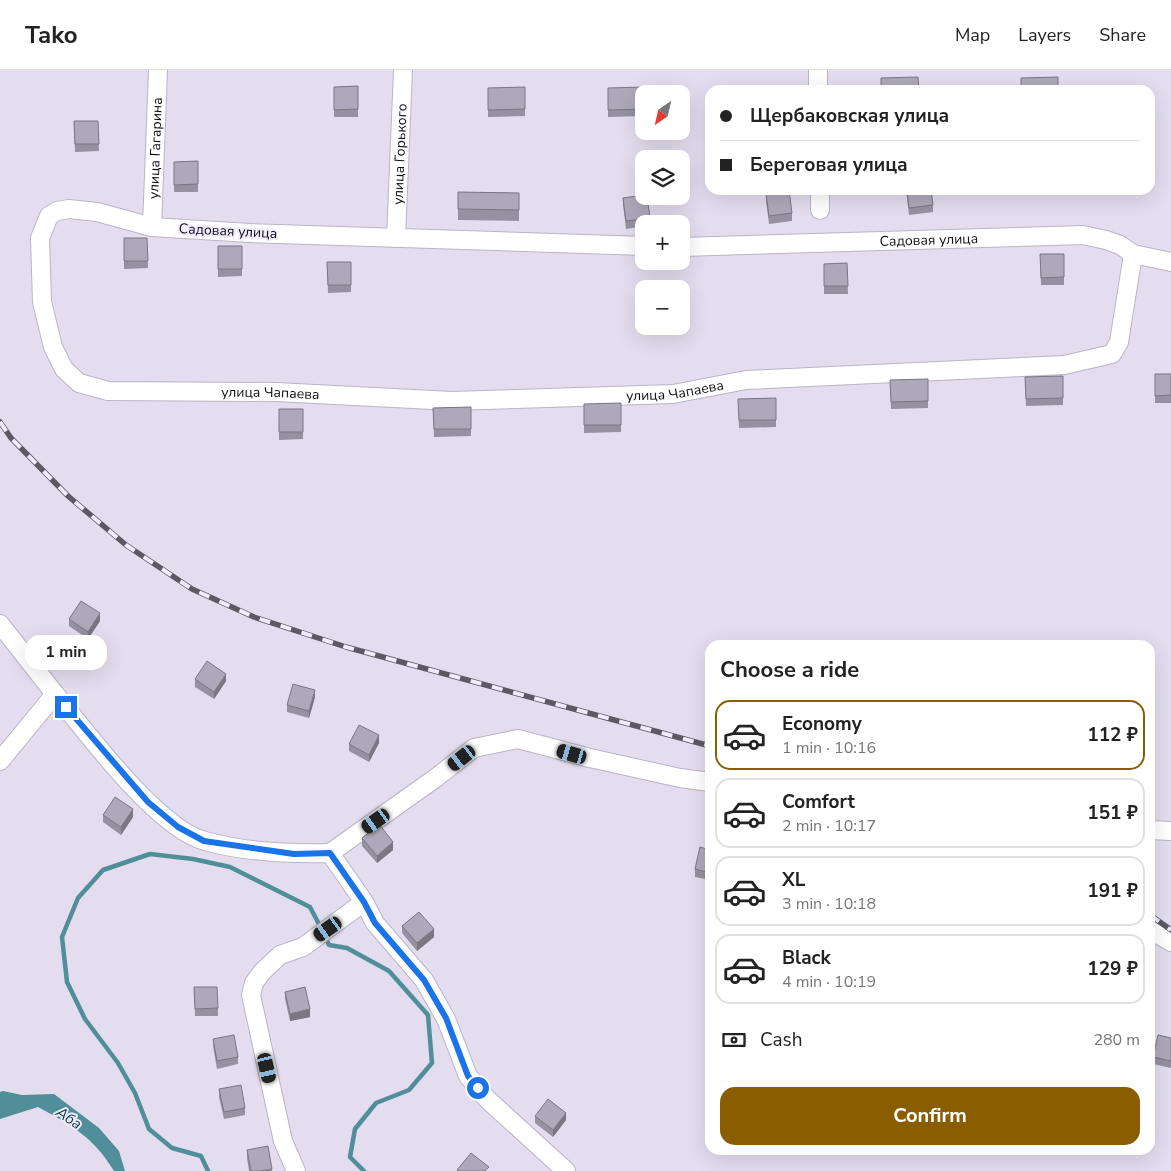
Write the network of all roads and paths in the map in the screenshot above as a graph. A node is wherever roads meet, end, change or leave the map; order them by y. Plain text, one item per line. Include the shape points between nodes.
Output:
1 (158, 70) edge
2 (403, 70) edge
3 (818, 70) edge
4 (818, 85) edge
5 (820, 195) edge
6 (820, 210) dead end
7 (152, 226) junction
8 (396, 238) junction
9 (635, 246) edge
10 (690, 247) edge
11 (1132, 254) junction
12 (1171, 262) edge
13 (133, 390) joint
14 (0, 624) edge
15 (55, 694) junction
16 (0, 762) edge
17 (705, 781) edge
18 (1155, 830) edge
19 (1171, 831) edge
20 (330, 853) junction
21 (364, 902) junction
22 (1155, 933) edge
23 (1171, 942) edge
24 (296, 1171) edge
25 (566, 1171) edge

1 - 7 street, улица Гагарина
2 - 8 street, улица Горького
3 - 4 street
5 - 6 street
7 - 8 street, Садовая улица
7 - 13 street, Садовая улица via 97,212 69,209 49,216 40,238 42,302 52,347 64,369 79,383 95,389
8 - 9 street, Садовая улица
10 - 11 street, Садовая улица via 1082,235 1120,245
11 - 12 street, Садовая улица
11 - 13 street, улица Чапаева via 1122,327 1112,354 1064,365 762,379 673,394 462,400
14 - 15 street
15 - 16 street
15 - 20 street via 148,802 178,827 204,841 294,854
17 - 20 street via 590,758 518,739 474,748
18 - 19 street
20 - 21 street
21 - 24 street via 303,947 280,955 254,983 251,996 283,1142
21 - 25 street via 375,923 424,980 446,1018 468,1076 487,1099
22 - 23 street

